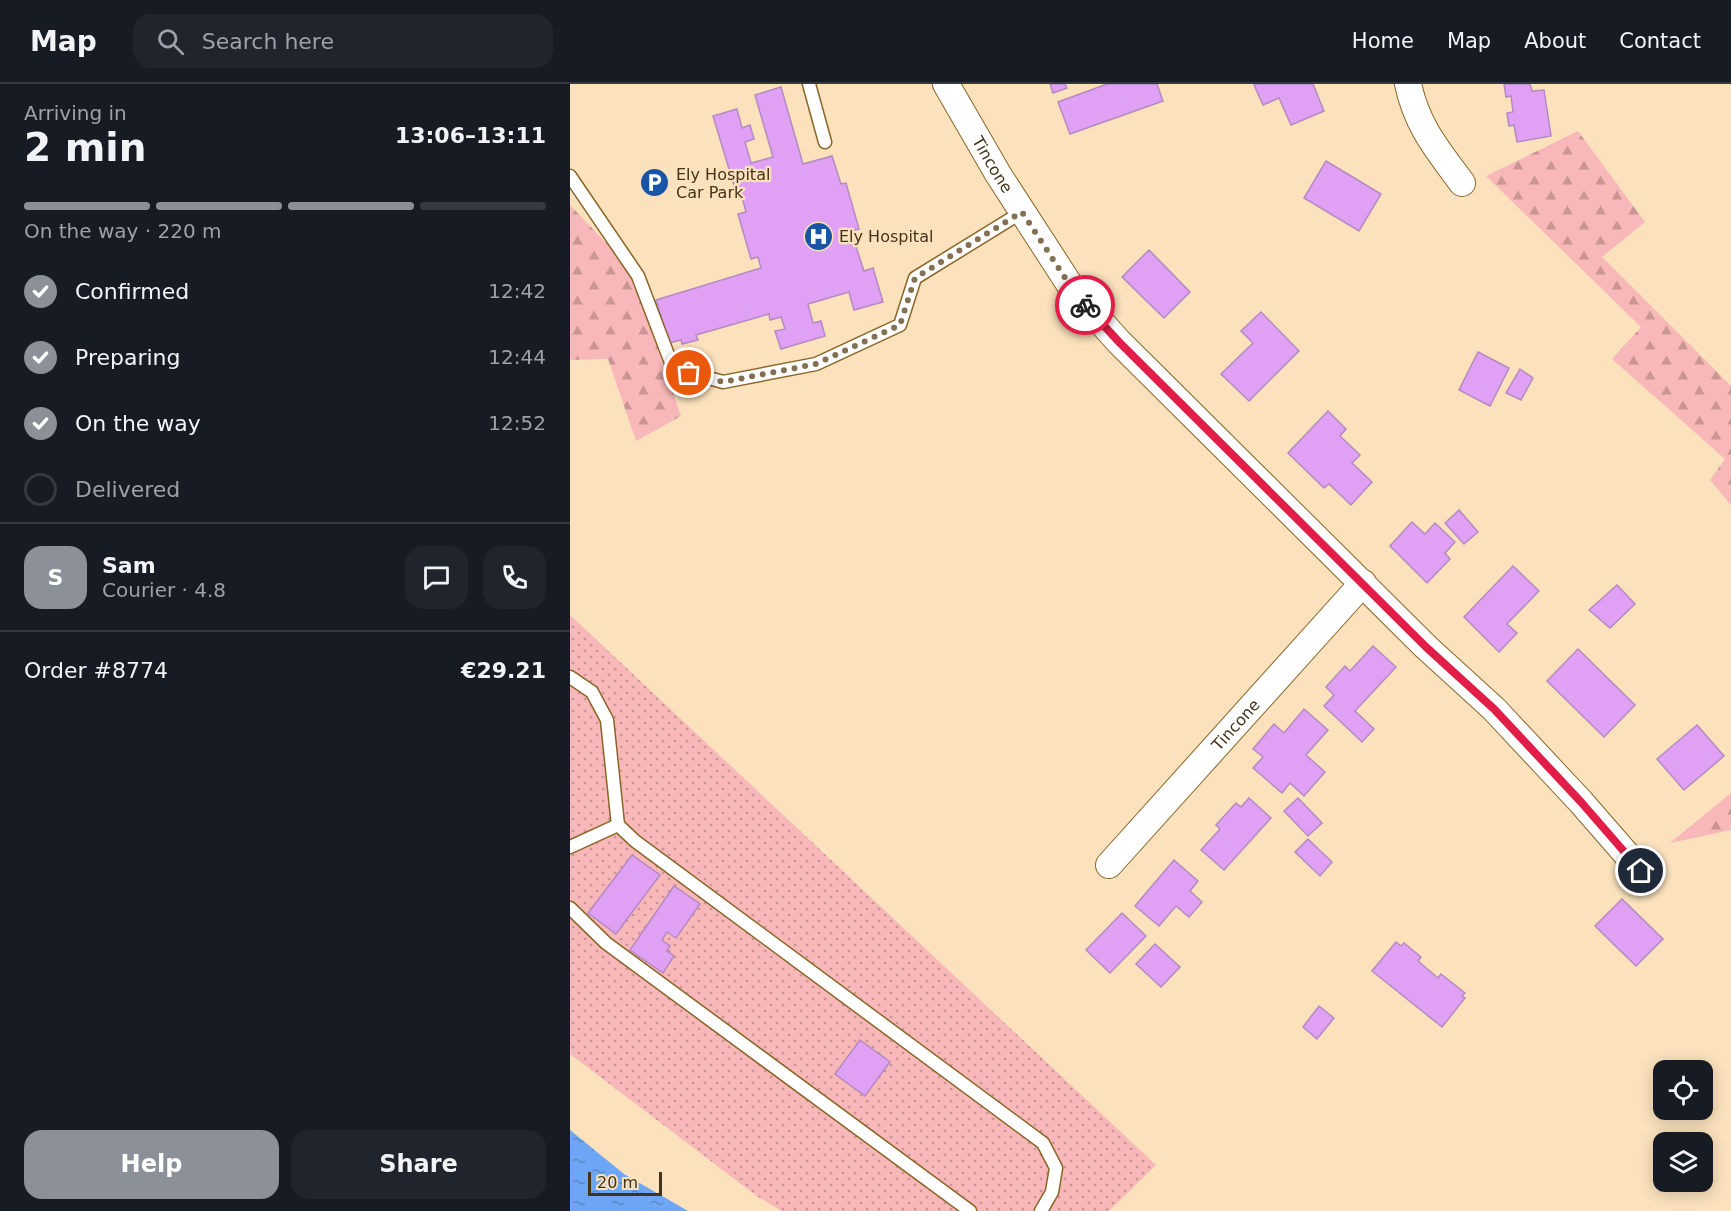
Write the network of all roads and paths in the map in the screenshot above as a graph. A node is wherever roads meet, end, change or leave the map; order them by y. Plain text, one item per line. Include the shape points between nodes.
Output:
1 (809, 84) edge
2 (946, 84) edge
3 (1408, 84) edge
4 (825, 142) dead end
5 (570, 176) edge
6 (1462, 183) dead end
7 (1022, 212) junction
8 (1363, 583) junction
9 (570, 677) edge
10 (618, 825) junction
11 (570, 847) edge
12 (1109, 865) dead end
13 (1641, 871) dead end
14 (570, 908) edge
15 (970, 1211) edge
16 (1041, 1211) edge

1 - 4 lane
2 - 7 street, Tincone
3 - 6 street via 1423,128
5 - 7 lane via 638,276 673,368 723,382 816,364 900,325 915,278
7 - 8 street, Tincone via 1075,293 1097,318
8 - 12 street, Tincone
8 - 13 street, Tincone via 1494,709
9 - 10 lane via 592,692 607,720
10 - 11 lane
10 - 16 lane via 1043,1143 1056,1168 1053,1192
14 - 15 lane via 606,943

